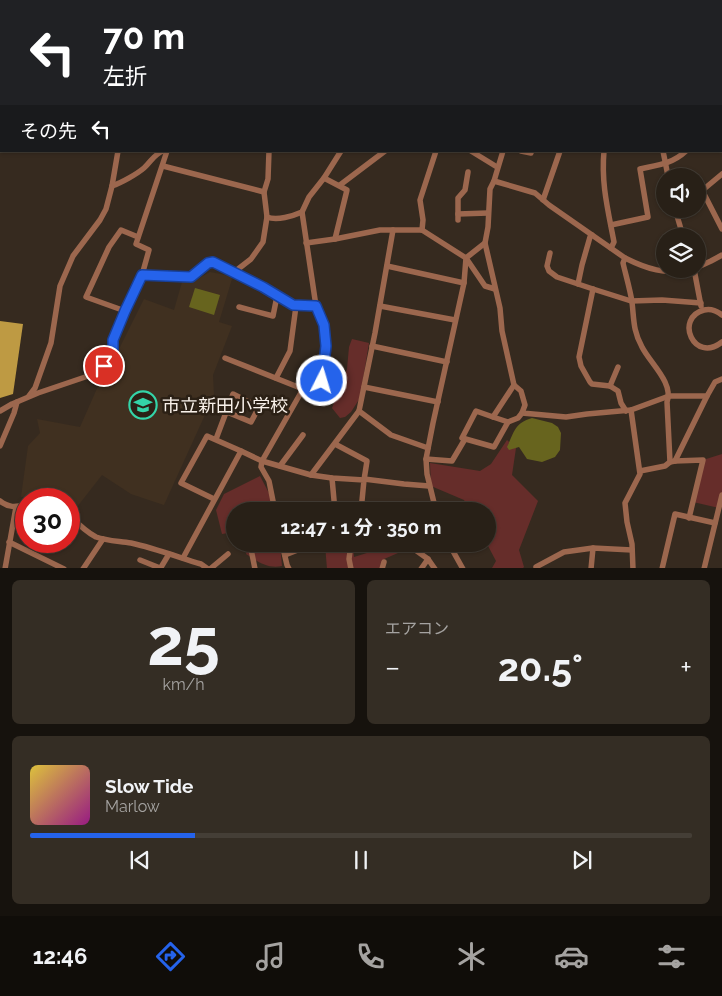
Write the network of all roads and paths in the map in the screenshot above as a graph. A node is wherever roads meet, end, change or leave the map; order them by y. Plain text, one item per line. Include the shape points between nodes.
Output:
1 (118, 152) edge
2 (160, 152) edge
3 (167, 152) edge
4 (269, 152) edge
5 (339, 152) edge
6 (384, 152) edge
7 (436, 152) edge
8 (472, 152) edge
9 (503, 152) edge
10 (560, 152) edge
11 (604, 152) edge
12 (663, 152) edge
13 (685, 152) edge
14 (665, 164) junction
15 (163, 166) junction
16 (497, 168) junction
17 (666, 168) edge
18 (468, 172) dead end
19 (722, 174) edge
20 (324, 178) junction
21 (494, 181) junction
22 (340, 185) junction
23 (112, 186) junction
24 (706, 187) edge
25 (264, 192) junction
26 (543, 200) junction
27 (706, 202) edge
28 (302, 212) junction
29 (488, 213) junction
30 (267, 217) junction
31 (611, 225) junction
32 (722, 228) edge
33 (393, 230) junction
34 (422, 230) junction
35 (592, 235) junction
36 (138, 237) junction
37 (335, 240) junction
38 (306, 243) junction
39 (485, 243) junction
40 (611, 248) junction
41 (550, 253) dead end
42 (722, 255) edge
43 (466, 258) junction
44 (625, 258) junction
45 (706, 264) edge
46 (387, 266) junction
47 (656, 270) edge
48 (233, 273) junction
49 (142, 275) junction
50 (694, 278) edge
51 (464, 282) junction
52 (578, 284) junction
53 (495, 289) junction
54 (592, 289) junction
55 (277, 296) junction
56 (632, 300) junction
57 (701, 303) junction
58 (296, 306) junction
59 (316, 306) junction
60 (380, 306) junction
61 (239, 307) dead end
62 (702, 310) junction
63 (125, 311) junction
64 (722, 315) edge
65 (455, 320) junction
66 (722, 343) edge
67 (372, 346) junction
68 (225, 358) dead end
69 (447, 362) junction
70 (618, 367) dead end
71 (276, 378) junction
72 (722, 379) edge
73 (514, 385) junction
74 (610, 386) junction
75 (364, 387) junction
76 (303, 389) junction
77 (669, 396) junction
78 (706, 396) junction
79 (28, 397) junction
80 (17, 402) junction
81 (438, 402) junction
82 (628, 410) junction
83 (0, 411) edge
84 (359, 411) junction
85 (227, 412) junction
86 (522, 413) junction
87 (493, 417) junction
88 (508, 422) junction
89 (303, 435) dead end
90 (464, 439) junction
91 (216, 440) junction
92 (335, 444) junction
93 (0, 446) edge
94 (428, 448) junction
95 (241, 451) junction
96 (426, 459) junction
97 (262, 461) junction
98 (672, 462) junction
99 (280, 466) junction
100 (640, 471) junction
101 (311, 475) junction
102 (332, 478) junction
103 (364, 480) junction
104 (429, 486) junction
105 (722, 495) edge
106 (214, 499) junction
107 (0, 500) edge
108 (273, 502) edge
109 (334, 502) edge
110 (362, 502) edge
111 (433, 502) edge
112 (15, 507) edge
113 (15, 512) edge
114 (689, 518) junction
115 (714, 523) junction
116 (80, 525) edge
117 (103, 539) junction
118 (9, 542) junction
119 (593, 548) junction
120 (632, 550) junction
121 (252, 552) edge
122 (284, 552) edge
123 (293, 552) edge
124 (350, 552) edge
125 (419, 552) edge
126 (454, 552) edge
127 (169, 554) junction
128 (228, 554) dead end
129 (285, 555) junction
130 (183, 558) junction
131 (428, 558) junction
132 (140, 560) dead end
133 (5, 568) edge
134 (64, 568) edge
135 (83, 568) edge
136 (160, 568) edge
137 (207, 568) edge
138 (255, 568) edge
139 (289, 568) edge
140 (351, 568) edge
141 (422, 568) edge
142 (435, 568) edge
143 (463, 568) edge
144 (537, 568) edge
145 (591, 568) edge
146 (634, 568) edge
147 (662, 568) edge
148 (704, 568) edge

1 - 23 street
2 - 23 street via 140,171
3 - 15 street
4 - 25 street
5 - 20 street
6 - 22 street
7 - 34 street via 420,200
8 - 16 street
9 - 16 street
10 - 26 street
11 - 31 street via 603,177
12 - 14 street
13 - 14 street
14 - 17 street
14 - 31 street via 640,169 648,217
15 - 25 street
15 - 36 street
16 - 21 street
18 - 29 street via 465,190 458,198 458,217
19 - 24 street
20 - 22 street
20 - 28 street
21 - 26 street via 535,193
21 - 29 street
22 - 37 street via 347,190
23 - 79 street via 106,209 73,256 60,286 50,343 35,388
25 - 30 street
26 - 35 street
27 - 32 street
28 - 30 street via 272,219
28 - 38 street
29 - 39 street
30 - 48 street via 263,242 251,260
31 - 40 street via 614,242
33 - 34 street
33 - 37 street
33 - 46 street
34 - 43 street
35 - 40 street
35 - 52 street
36 - 49 street via 136,244 149,250
36 - 63 street via 121,230 109,247 86,297
37 - 38 street
38 - 59 street
39 - 43 street
39 - 53 street
40 - 44 street
41 - 52 street via 549,271
42 - 45 street
43 - 51 street
43 - 53 street via 486,286
44 - 47 street
44 - 56 street via 623,264
46 - 51 street
46 - 60 street
48 - 49 street via 213,262 191,277
48 - 55 street
49 - 63 street
50 - 57 street
51 - 65 street
52 - 54 street
53 - 73 street
54 - 56 street
54 - 74 street via 579,360 592,384
55 - 58 street
55 - 61 street via 273,316
56 - 57 street
56 - 77 street via 637,338 666,383
57 - 62 street
58 - 59 street
58 - 71 street via 290,351
59 - 76 street via 324,325 326,346 322,381 320,392
60 - 65 street
60 - 67 street
62 - 64 street via 714,310
62 - 66 street via 690,323 693,341 704,348
63 - 79 street via 113,340 113,354 97,373
65 - 69 street
67 - 69 street
67 - 75 street
68 - 71 street
69 - 81 street
70 - 74 street
71 - 76 street
72 - 78 street via 715,382
73 - 86 street via 521,391 525,405
73 - 87 street
74 - 82 street via 618,391
75 - 81 street
75 - 84 street
76 - 97 street
77 - 78 street
77 - 82 street
77 - 98 street
78 - 98 street
79 - 80 street
80 - 83 street
80 - 93 street
81 - 94 street
82 - 86 street via 566,418
82 - 100 street
84 - 92 street
84 - 94 street via 391,434
85 - 85 street via 233,394 259,407 251,422
85 - 91 street
86 - 88 street
87 - 88 street
87 - 90 street via 476,411
88 - 90 street via 494,447
89 - 99 street
90 - 96 street via 452,461
91 - 95 street
91 - 106 street via 207,436 181,483
92 - 101 street
92 - 103 street via 367,461
94 - 96 street
95 - 97 street
95 - 106 street
96 - 104 street
97 - 99 street
97 - 108 street via 261,468 269,481
98 - 100 street
98 - 114 street via 703,460
99 - 101 street
100 - 120 street via 625,503
101 - 102 street
102 - 103 street
102 - 109 street
103 - 104 street
103 - 110 street
104 - 111 street
105 - 115 street
106 - 130 street
107 - 112 street
113 - 118 street
114 - 115 street
114 - 147 street via 675,514
115 - 148 street
116 - 117 street
117 - 127 street
117 - 135 street
118 - 133 street
118 - 134 street
119 - 120 street
119 - 144 street via 564,552
119 - 145 street
120 - 146 street
121 - 138 street
122 - 129 street
123 - 129 street
124 - 140 street
125 - 131 street
126 - 143 street
127 - 130 street
127 - 136 street
128 - 137 street
129 - 139 street
130 - 137 street
131 - 141 street
131 - 142 street
132 - 136 street

